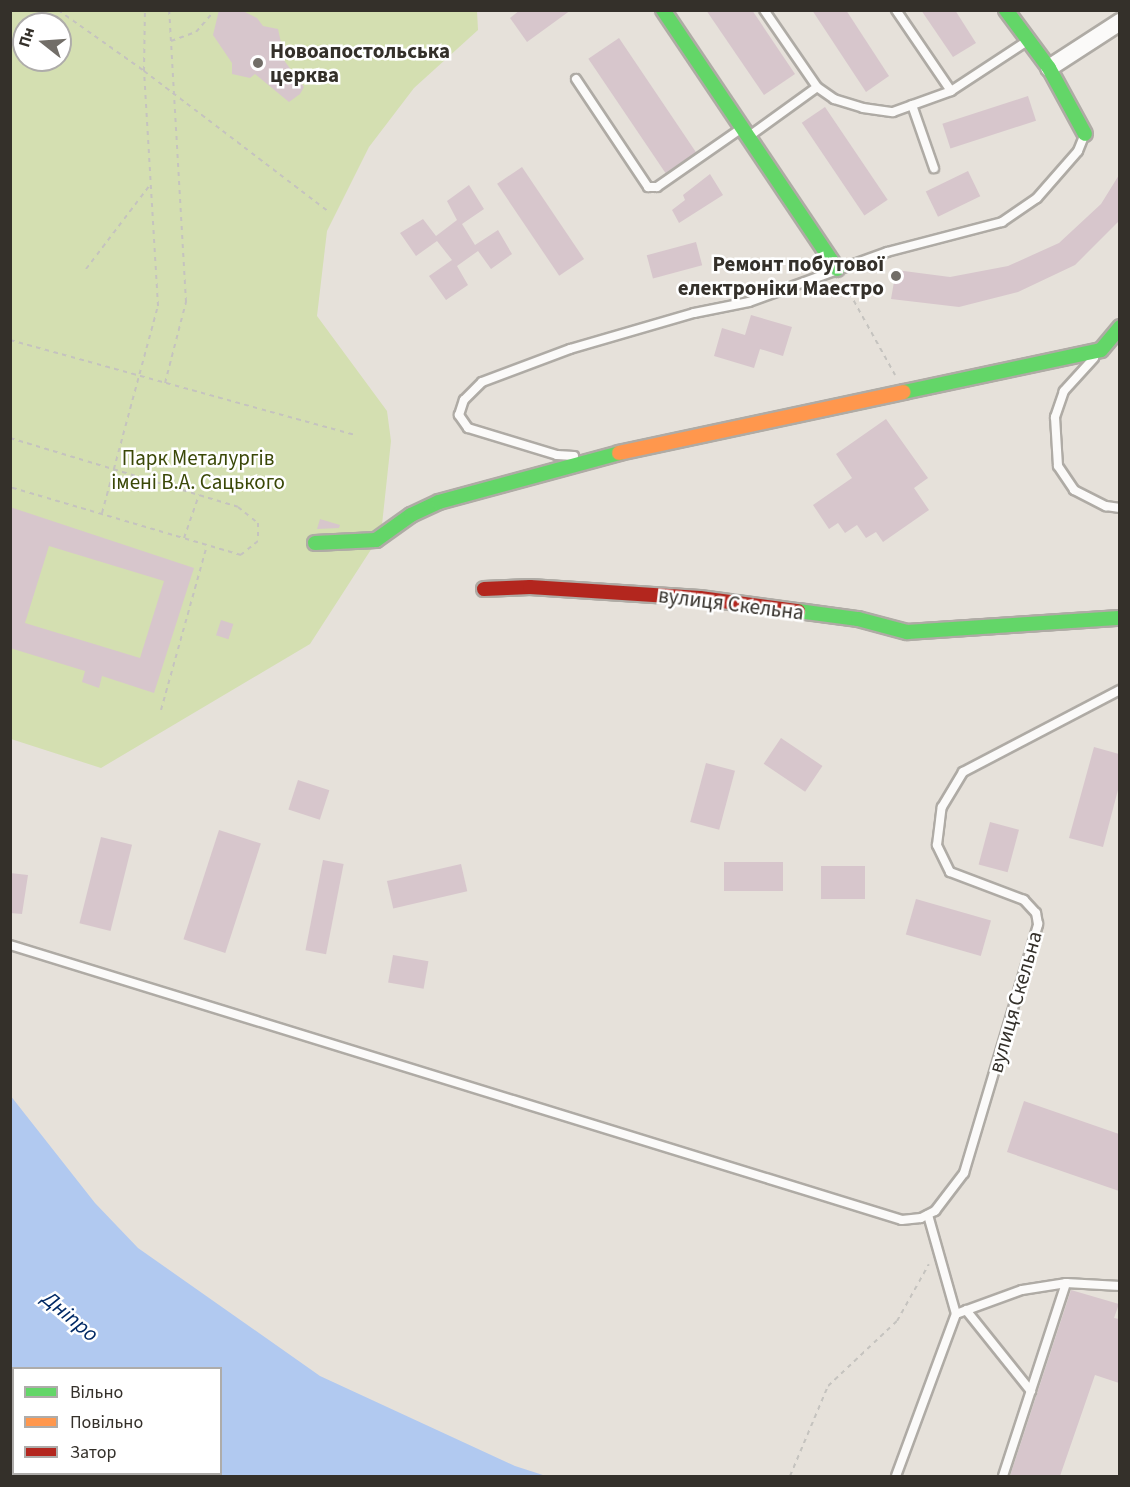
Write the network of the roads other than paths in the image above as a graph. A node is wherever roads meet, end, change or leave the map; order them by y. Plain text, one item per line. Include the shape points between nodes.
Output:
1 (663, 10) edge
2 (764, 10) edge
3 (896, 10) edge
4 (1006, 10) edge
5 (1119, 22) edge
6 (1028, 40) junction
7 (1049, 68) junction
8 (576, 79) dead end
9 (817, 87) junction
10 (951, 91) junction
11 (912, 105) junction
12 (745, 132) junction
13 (1085, 134) joint
14 (934, 168) dead end
15 (837, 270) junction
16 (1119, 327) edge
17 (1119, 345) edge
18 (1101, 350) junction
19 (598, 458) junction
20 (1119, 508) edge
21 (315, 543) dead end
22 (484, 590) dead end
23 (1119, 618) edge
24 (1119, 690) edge
25 (10, 945) edge
26 (928, 1215) junction
27 (1066, 1283) junction
28 (1119, 1286) edge
29 (966, 1310) junction
30 (956, 1314) junction
31 (1031, 1391) junction
32 (896, 1476) edge
33 (1003, 1476) edge

1 - 12 street
2 - 9 lane
3 - 10 lane
4 - 6 street
5 - 7 street
6 - 7 street
6 - 10 lane
7 - 13 street
8 - 12 lane via 648,187 657,187
9 - 11 lane via 834,99 863,108 893,112
9 - 12 lane
10 - 11 lane
11 - 14 lane
12 - 15 street
13 - 15 lane via 1078,151 1037,198 1002,222 887,252
15 - 19 lane via 796,288 570,349 491,378 473,389 460,408 462,422 486,435 557,455
16 - 18 street
17 - 18 street
18 - 19 street
18 - 20 lane via 1065,391 1055,417 1054,442 1058,466 1074,490
19 - 21 street via 439,502 411,515 376,540
22 - 23 street, вулиця Скельна via 530,587 700,598 858,619 907,632
24 - 26 lane, вулиця Скельна via 963,772 942,807 937,845 950,872 1024,900 1036,914 1038,924 964,1173 951,1193
25 - 26 lane via 902,1220
26 - 30 lane
27 - 28 lane
27 - 29 lane via 1022,1290
27 - 31 lane
29 - 30 lane
29 - 31 lane
30 - 32 lane
31 - 33 lane

